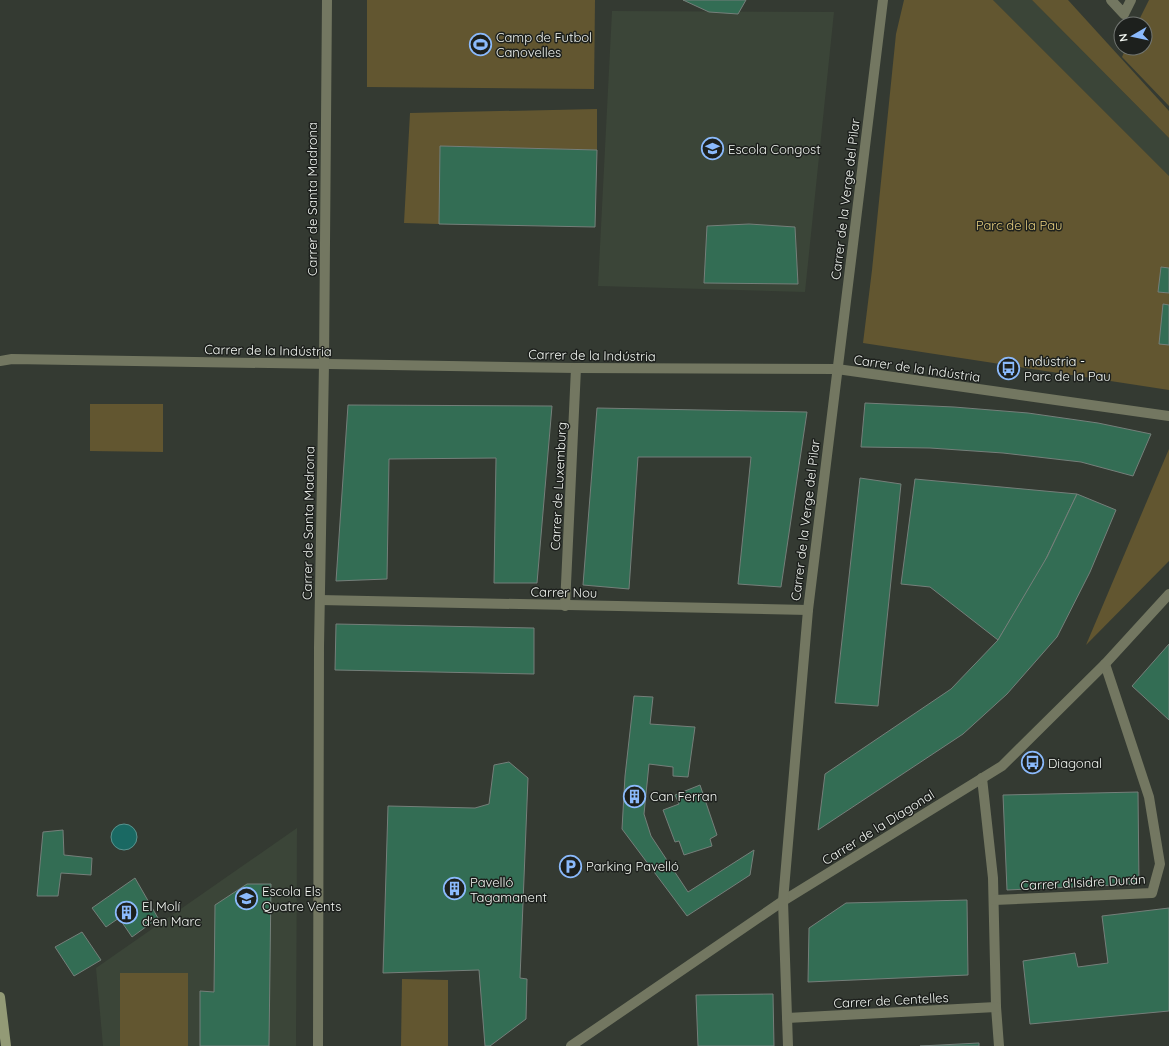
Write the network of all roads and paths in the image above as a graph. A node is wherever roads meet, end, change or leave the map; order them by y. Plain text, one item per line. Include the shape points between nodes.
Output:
1 (327, 0) edge
2 (883, 0) edge
3 (1111, 0) edge
4 (1131, 0) edge
5 (0, 356) edge
6 (12, 359) junction
7 (0, 361) edge
8 (324, 364) junction
9 (576, 368) junction
10 (837, 369) junction
11 (1169, 416) edge
12 (1169, 594) edge
13 (320, 600) junction
14 (565, 606) junction
15 (808, 610) junction
16 (1105, 664) junction
17 (982, 778) junction
18 (994, 900) junction
19 (783, 901) junction
20 (0, 997) edge
21 (996, 1008) junction
22 (787, 1018) junction
23 (6, 1046) edge
24 (318, 1046) edge
25 (571, 1046) edge
26 (788, 1046) edge
27 (999, 1046) edge

1 - 8 street, Carrer de Santa Madrona
2 - 10 street, Carrer de la Verge del Pilar
3 - 4 street via 1124,14
5 - 6 street
6 - 7 street
6 - 8 street, Carrer de la Indústria
8 - 9 street, Carrer de la Indústria
8 - 13 street, Carrer de Santa Madrona
9 - 10 street, Carrer de la Indústria
9 - 14 street, Carrer de Luxemburg
10 - 11 street, Carrer de la Indústria
10 - 15 street, Carrer de la Verge del Pilar
12 - 16 street, Carrer de la Diagonal
13 - 14 street, Carrer Nou
13 - 24 street, Carrer de Santa Madrona
14 - 15 street, Carrer Nou
15 - 19 street, Carrer de la Verge del Pilar
16 - 17 street, Carrer de la Diagonal via 1002,766
16 - 18 street, Carrer d'Isidre Durán via 1149,797 1160,864 1152,893
17 - 18 street
17 - 19 street, Carrer de la Diagonal
18 - 21 street
19 - 22 street, Carrer de la Verge del Pilar
19 - 25 street, Carrer de la Diagonal
20 - 23 main road
21 - 22 street, Carrer de Centelles
21 - 27 street
22 - 26 street, Carrer de la Verge del Pilar

